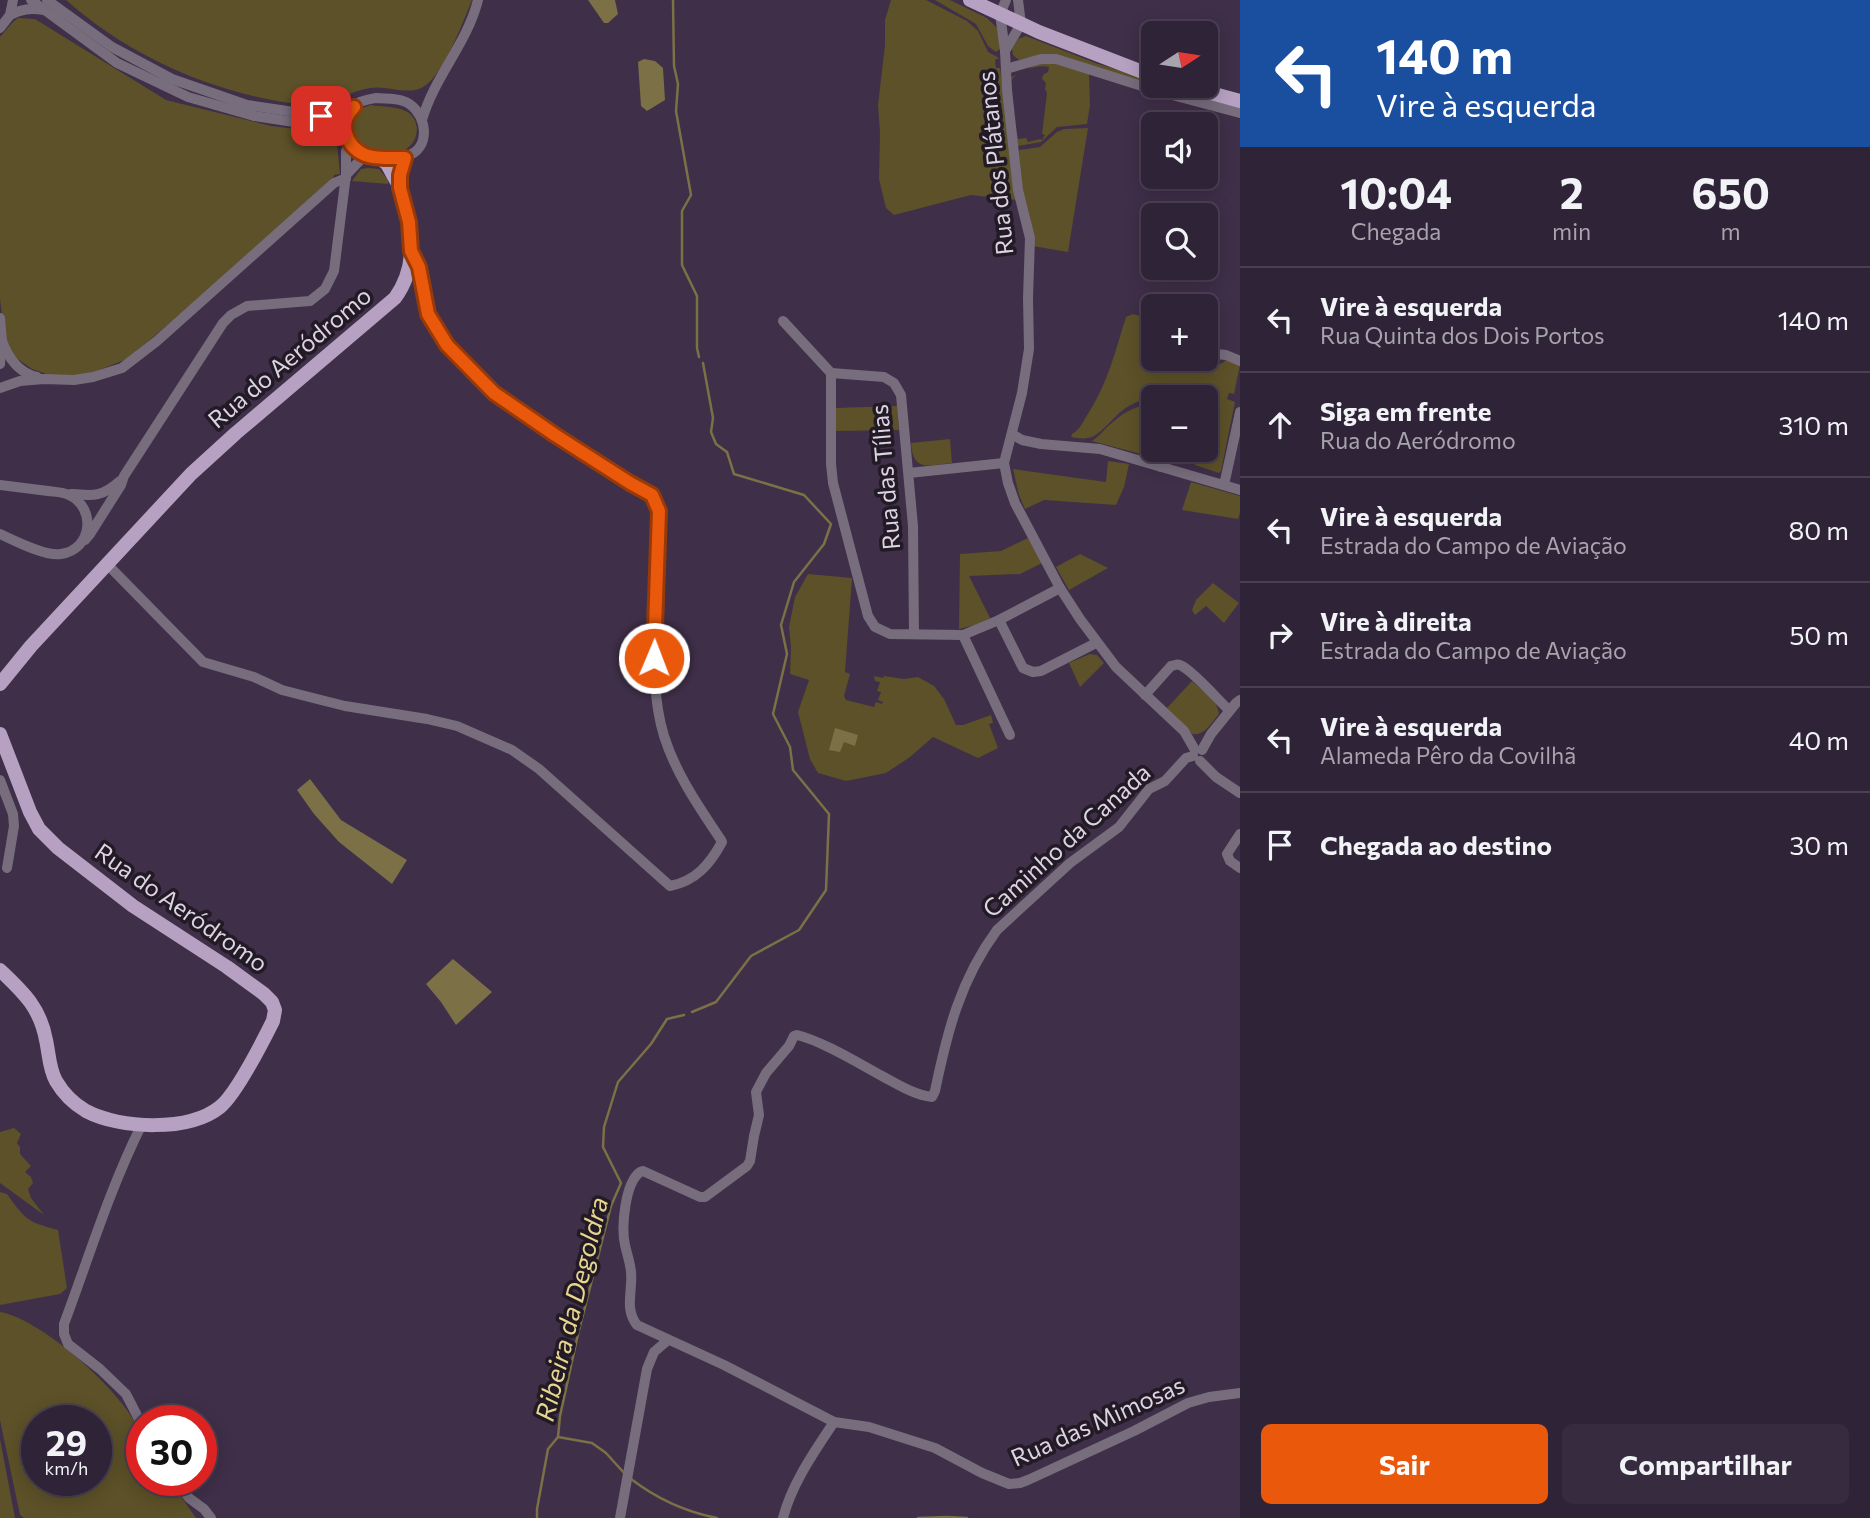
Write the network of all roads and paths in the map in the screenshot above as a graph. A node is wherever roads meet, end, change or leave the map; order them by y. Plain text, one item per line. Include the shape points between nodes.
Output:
1 (13, 0) edge
2 (31, 0) edge
3 (478, 0) edge
4 (970, 0) edge
5 (1018, 0) edge
6 (48, 4) edge
7 (1003, 7) edge
8 (10, 15) junction
9 (1021, 24) junction
10 (0, 28) edge
11 (1005, 51) junction
12 (1006, 69) junction
13 (1141, 71) edge
14 (440, 77) junction
15 (1218, 96) edge
16 (404, 101) junction
17 (1240, 102) edge
18 (354, 107) junction
19 (1240, 113) edge
20 (422, 120) junction
21 (348, 139) junction
22 (372, 156) junction
23 (405, 158) junction
24 (346, 176) junction
25 (400, 188) junction
26 (411, 251) junction
27 (0, 318) edge
28 (783, 321) dead end
29 (2, 341) junction
30 (1218, 354) edge
31 (1240, 360) edge
32 (0, 368) edge
33 (831, 373) junction
34 (21, 375) junction
35 (0, 388) edge
36 (1240, 412) edge
37 (1012, 434) junction
38 (1162, 462) edge
39 (1004, 463) junction
40 (1161, 467) junction
41 (909, 473) junction
42 (124, 476) junction
43 (0, 485) edge
44 (1224, 485) junction
45 (1240, 490) edge
46 (68, 494) junction
47 (0, 534) edge
48 (85, 540) junction
49 (107, 564) junction
50 (1060, 588) junction
51 (999, 620) junction
52 (914, 634) junction
53 (964, 635) junction
54 (1096, 643) junction
55 (0, 684) edge
56 (1145, 695) junction
57 (1240, 700) edge
58 (1229, 710) junction
59 (0, 734) edge
60 (1010, 735) dead end
61 (1197, 754) junction
62 (0, 780) edge
63 (1240, 793) edge
64 (1240, 834) edge
65 (7, 868) dead end
66 (1240, 868) edge
67 (0, 970) edge
68 (142, 1124) junction
69 (668, 1340) junction
70 (1240, 1393) edge
71 (132, 1405) edge
72 (834, 1422) junction
73 (188, 1496) edge
74 (211, 1518) edge
75 (620, 1518) edge
76 (783, 1518) edge

1 - 8 street
2 - 6 street
3 - 14 street
4 - 7 main road
5 - 9 street
6 - 8 street
6 - 18 street via 112,47 172,79 247,105 321,116 336,116
6 - 21 street via 117,64 188,97 254,116 333,128
7 - 9 main road
7 - 11 street, Rua dos Plátanos
8 - 10 street
9 - 11 street, Rua dos Plátanos
9 - 13 main road
11 - 12 street, Rua dos Plátanos
12 - 19 street via 1056,59
12 - 37 street, Rua dos Plátanos via 1018,190 1030,238 1029,349
14 - 16 street via 421,96
14 - 20 street
15 - 17 main road
16 - 18 street via 376,98
16 - 20 street via 418,110
18 - 21 street via 345,122
20 - 23 street via 423,141
21 - 22 street
21 - 24 street
22 - 23 street
22 - 24 street
22 - 25 main road via 394,174
23 - 25 main road, Rua do Aeródromo
24 - 34 street via 122,368 74,380
24 - 42 street via 334,271 326,289 310,301 255,305 231,315
25 - 26 main road, Rua do Aeródromo
26 - 49 main road, Rua do Aeródromo via 408,274 396,298 212,455
26 - 49 street via 419,267 428,314 465,366 494,393 656,501 654,677 658,710 689,792 722,842 702,871 670,886 539,769 512,750 457,726 321,700 203,662
27 - 29 street
28 - 33 street
29 - 32 street
29 - 34 street
30 - 31 street
32 - 34 street via 11,378
33 - 41 street, Rua das Tílias via 884,377 894,383 901,395
33 - 52 street via 833,483 867,616 879,630
34 - 35 street
36 - 44 street
37 - 39 street, Rua dos Plátanos
37 - 40 street via 1041,444 1100,449
38 - 40 street
39 - 41 street
39 - 50 street via 1015,503
40 - 44 street
41 - 52 street, Rua das Tílias
42 - 46 street via 103,494
42 - 48 street
43 - 46 street
44 - 45 street
46 - 48 street via 85,511
47 - 48 street via 61,555
49 - 55 main road, Rua do Aeródromo
50 - 51 street
50 - 54 street
51 - 53 street
51 - 54 street via 1023,668 1033,672
52 - 53 street
53 - 60 street
54 - 56 street
56 - 58 street via 1177,664
56 - 61 street via 1184,732
57 - 58 street
58 - 61 street
59 - 68 main road, Rua do Aeródromo via 39,829 133,906 257,988 275,1010 273,1021 223,1105 200,1119
61 - 63 street via 1216,777
61 - 69 street, Caminho da Canada via 1149,789 1119,827 1070,863 996,930 951,1018 932,1097 904,1088 797,1035 756,1092 760,1115 750,1161 738,1174 705,1197 643,1171 636,1174 623,1224 631,1270 630,1311 637,1325
62 - 65 street via 14,826
64 - 66 street via 1227,854
67 - 68 main road, Rua do Aeródromo via 38,1012 55,1080 70,1099 95,1115
68 - 71 street via 118,1175 64,1324 68,1344 100,1369
69 - 72 street, Rua das Mimosas
69 - 75 street via 654,1352 647,1369
70 - 72 street, Rua das Mimosas via 1188,1403 1020,1483 1009,1484 935,1448 869,1427
72 - 76 street via 797,1482
73 - 74 street

